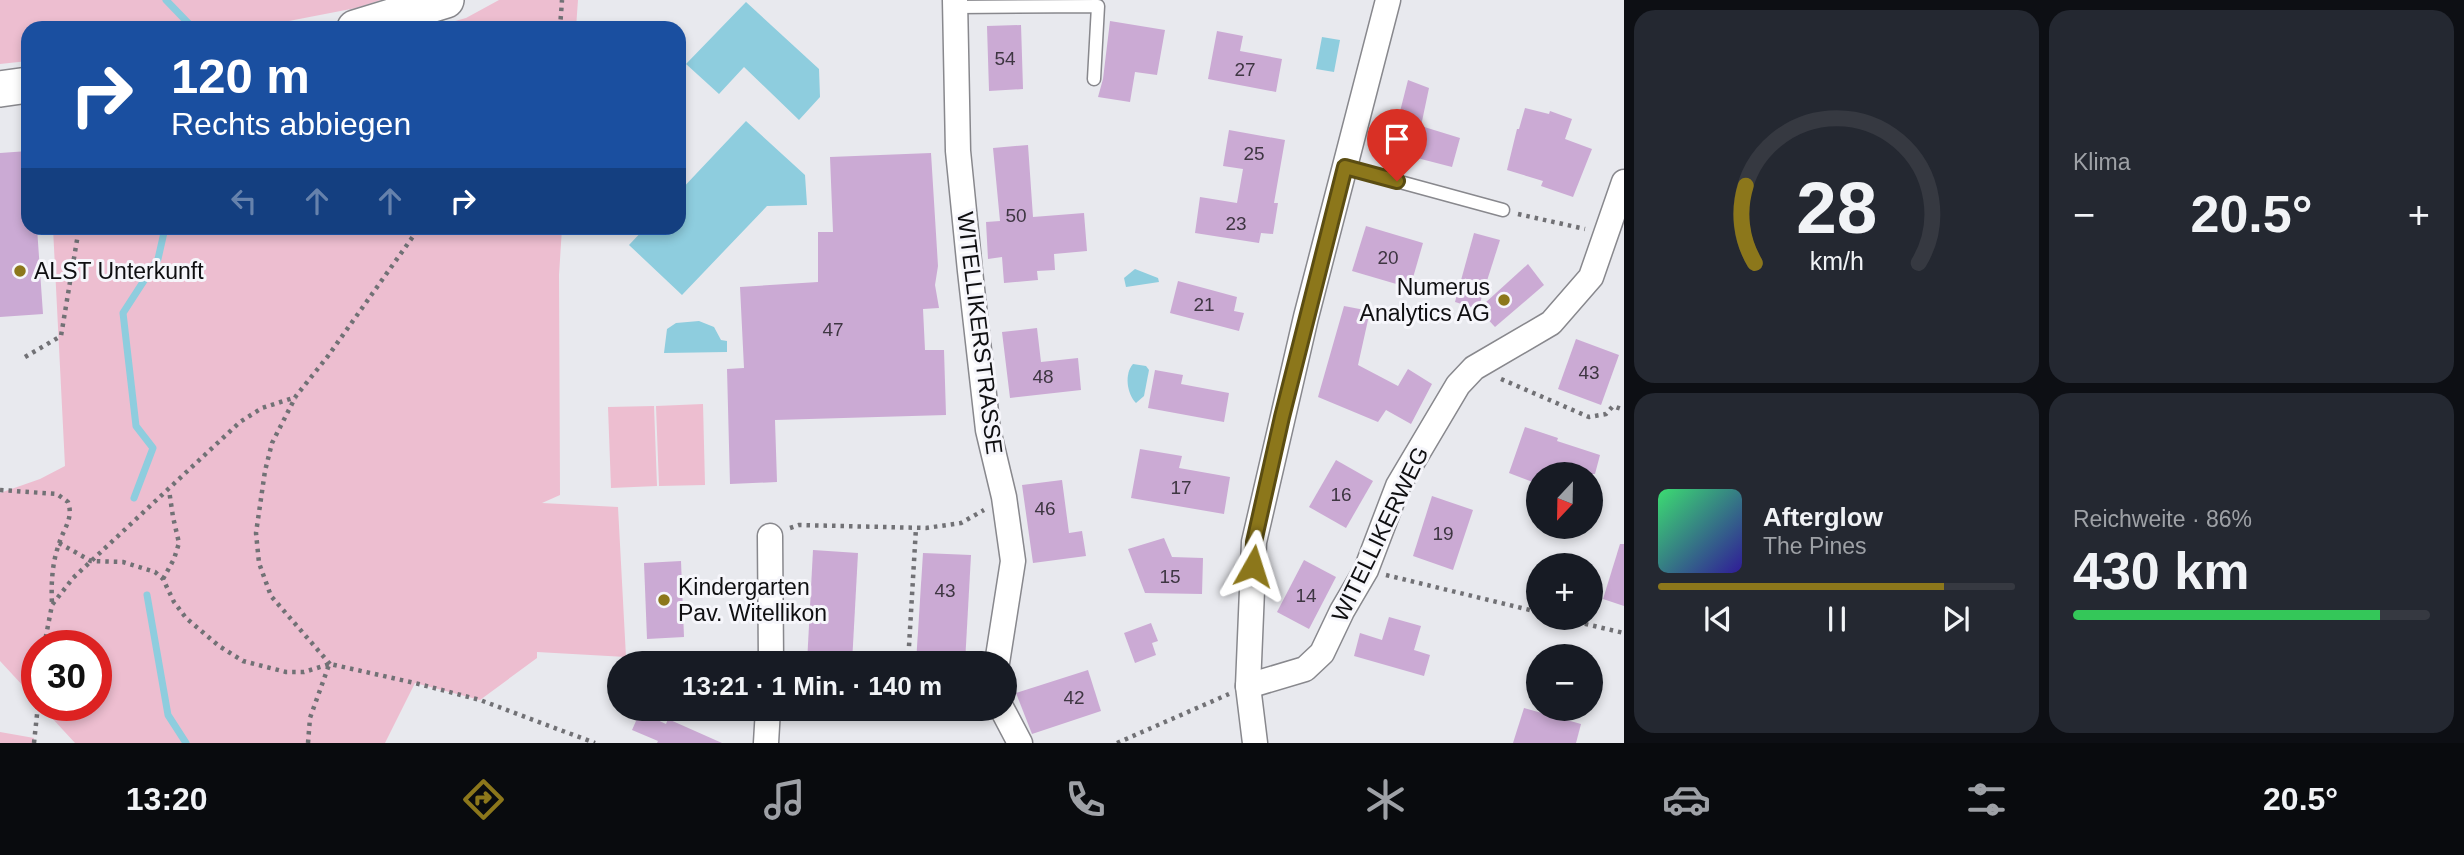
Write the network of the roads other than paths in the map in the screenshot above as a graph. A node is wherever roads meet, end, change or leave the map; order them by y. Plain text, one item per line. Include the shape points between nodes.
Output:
1 (446, 0) edge
2 (1388, 0) edge
3 (955, 4) edge
4 (378, 21) edge
5 (1094, 79) dead end
6 (21, 86) edge
7 (0, 89) edge
8 (1345, 167) junction
9 (1624, 182) edge
10 (1503, 210) road end
11 (770, 536) road end
12 (771, 651) edge
13 (999, 651) edge
14 (1248, 686) junction
15 (767, 721) edge
16 (1009, 721) edge
17 (766, 743) edge
18 (1020, 743) edge
19 (1255, 743) edge

1 - 4 main road
2 - 8 street
3 - 5 lane via 1098,6
3 - 13 street, WITELLIKERSTRASSE via 958,151 988,430 1013,561
6 - 7 main road
8 - 10 lane
8 - 14 street via 1254,542
9 - 14 street, WITELLIKERWEG via 1591,277 1551,323 1474,368 1458,385 1398,486 1366,570 1322,653 1305,668
11 - 12 street
14 - 19 street
15 - 17 street
16 - 18 street

